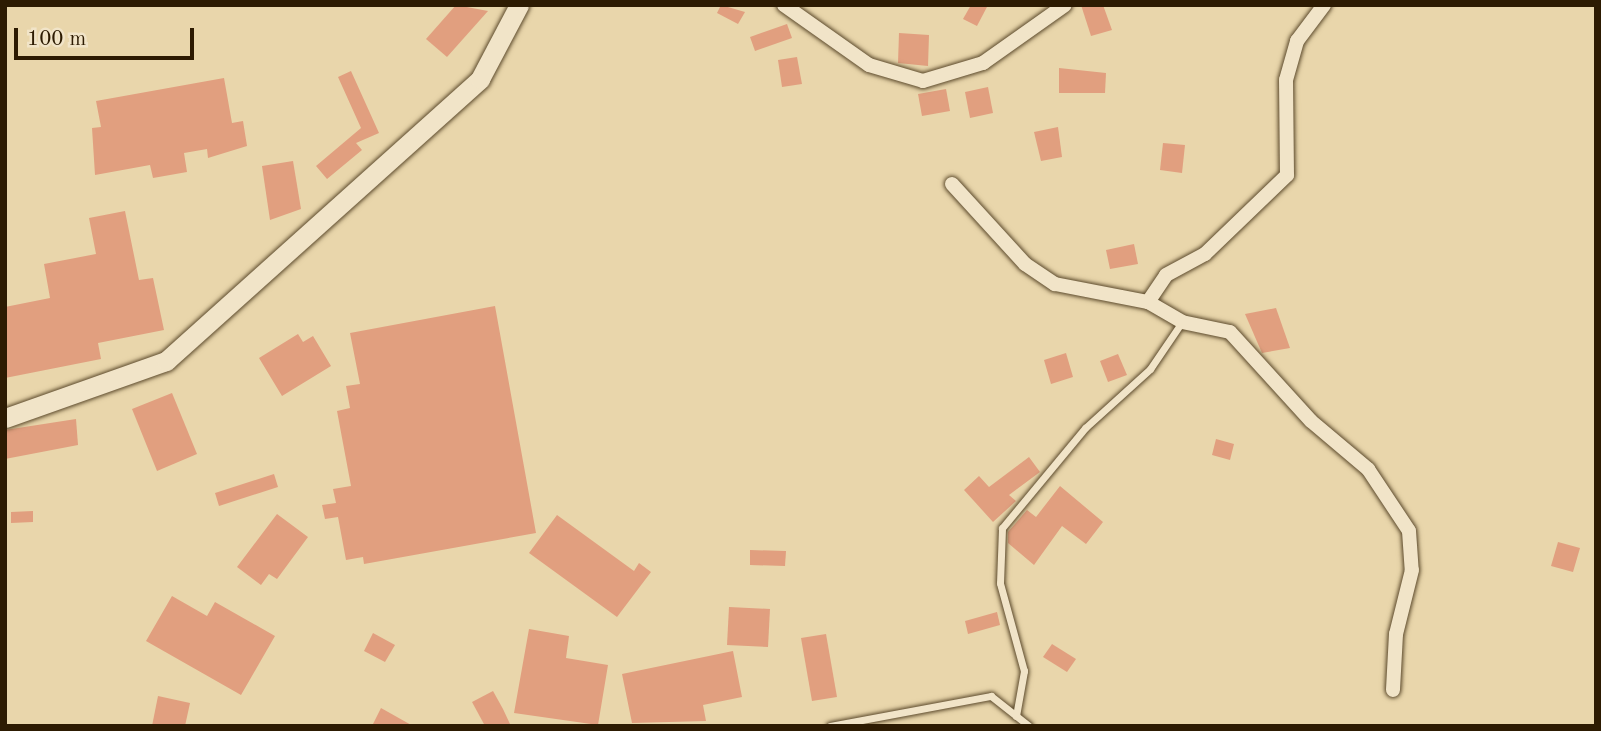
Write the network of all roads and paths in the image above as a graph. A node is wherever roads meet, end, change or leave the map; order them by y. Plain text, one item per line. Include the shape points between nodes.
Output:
1 (519, 5) edge
2 (783, 5) edge
3 (1065, 5) edge
4 (1324, 5) edge
5 (952, 184) dead end
6 (1148, 302) junction
7 (1182, 322) junction
8 (5, 418) edge
9 (1393, 690) dead end
10 (1016, 716) junction
11 (833, 725) edge
12 (1029, 726) edge

1 - 8 street via 480,79 166,361
2 - 3 street via 869,65 923,81 983,63
4 - 6 street via 1297,41 1286,80 1287,175 1205,254 1166,275
5 - 6 street via 1025,264 1055,284
6 - 7 street
7 - 9 street via 1230,332 1248,345 1311,421 1368,469 1401,514 1412,570 1396,634
7 - 10 lane via 1150,369 1085,428 1002,528 1000,583 1024,671
10 - 11 lane via 991,696
10 - 12 lane

